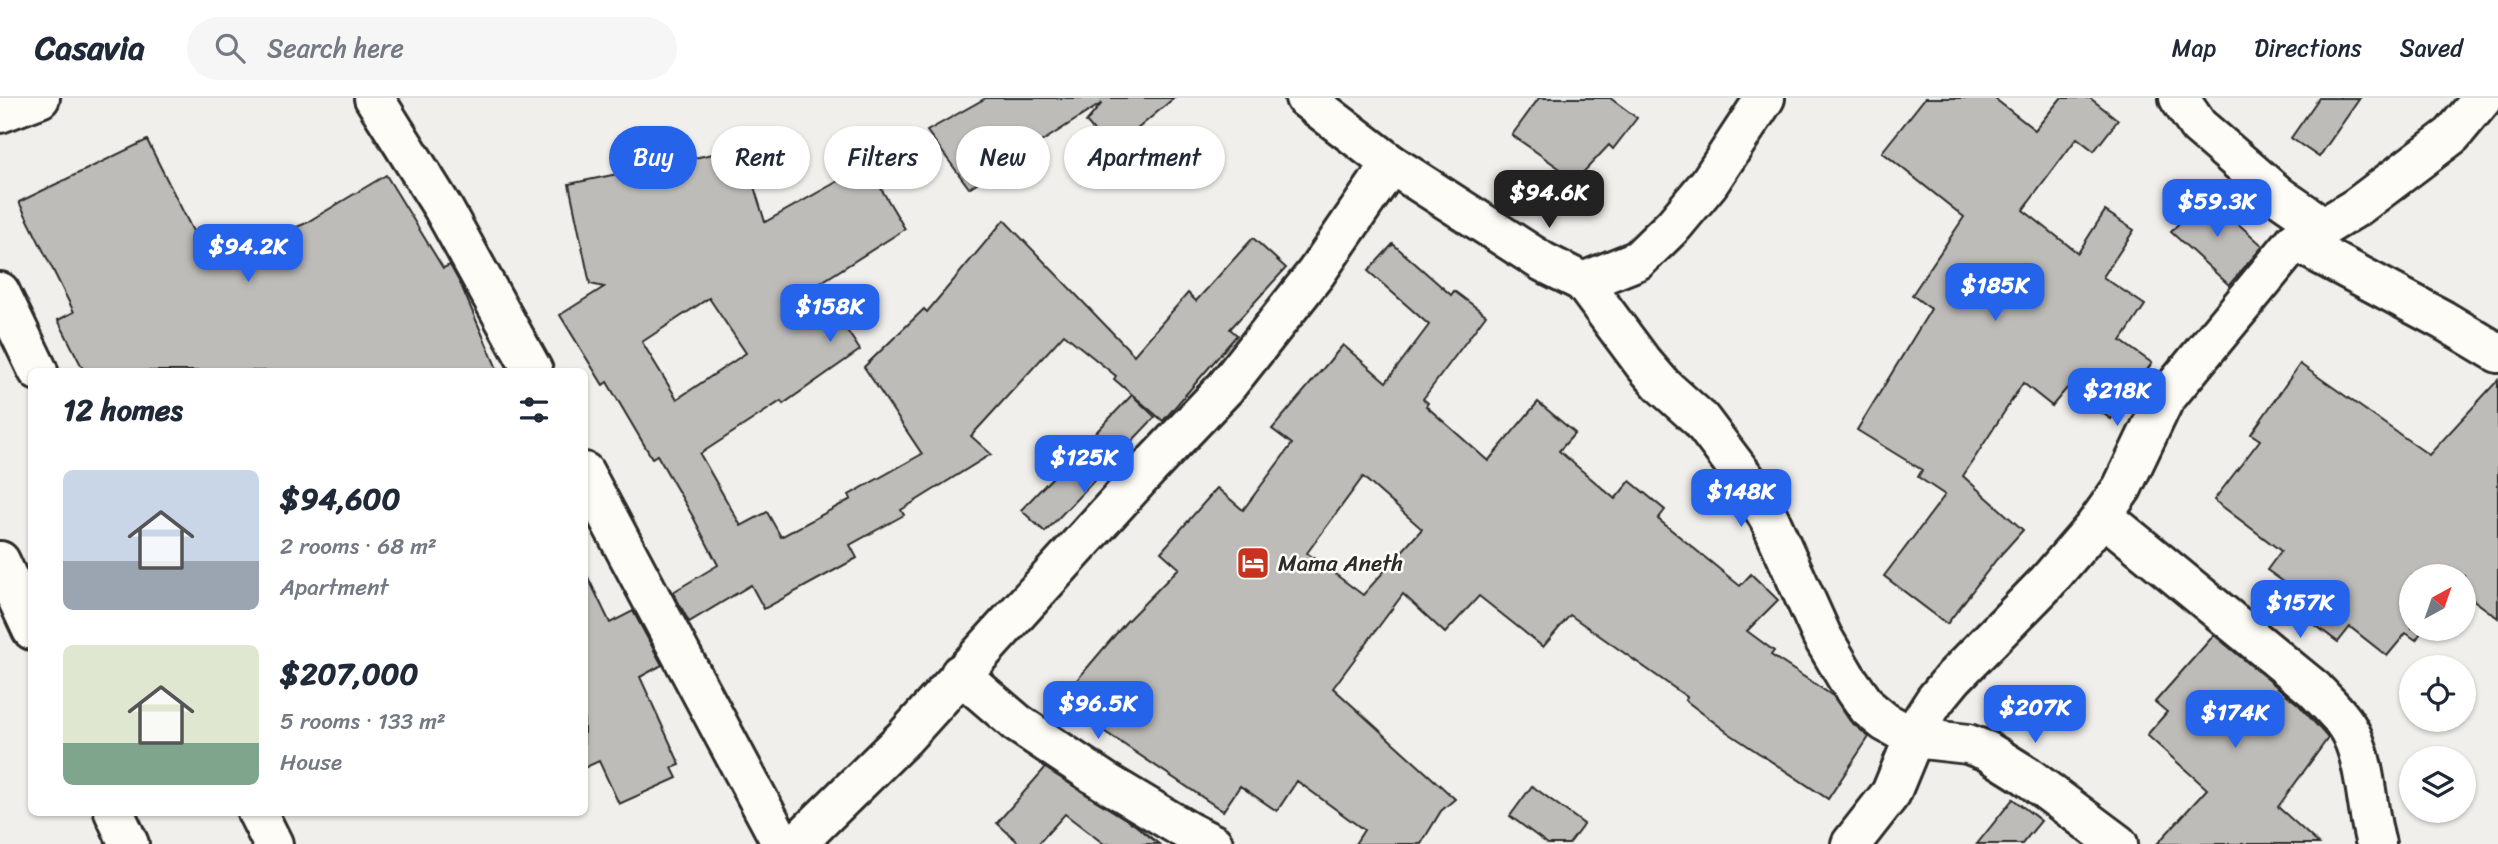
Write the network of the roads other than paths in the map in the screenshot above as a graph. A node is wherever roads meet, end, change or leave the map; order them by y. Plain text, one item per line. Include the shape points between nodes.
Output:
1 (40, 98) edge
2 (374, 98) edge
3 (1305, 98) edge
4 (1765, 98) edge
5 (2179, 98) edge
6 (2483, 98) edge
7 (0, 113) edge
8 (1391, 164) junction
9 (2309, 234) junction
10 (1583, 282) junction
11 (0, 292) edge
12 (2498, 353) edge
13 (37, 368) edge
14 (531, 368) edge
15 (588, 480) edge
16 (2103, 516) junction
17 (0, 561) edge
18 (28, 621) edge
19 (960, 674) junction
20 (1914, 738) junction
21 (116, 816) edge
22 (259, 816) edge
23 (129, 844) edge
24 (273, 844) edge
25 (782, 844) edge
26 (796, 844) edge
27 (1213, 844) edge
28 (1852, 844) edge
29 (2118, 844) edge
30 (2376, 844) edge

1 - 7 main road
2 - 14 main road via 443,208
3 - 8 main road
4 - 10 main road via 1709,183 1674,225 1638,260
5 - 9 main road via 2198,126 2279,196
6 - 9 main road via 2452,135 2357,207
8 - 10 main road via 1543,262
8 - 19 main road via 1316,274 1225,388
9 - 12 main road
9 - 16 main road via 2164,400 2122,488
10 - 20 main road via 1643,363 1706,427 1747,481 1770,520 1822,636 1868,708
11 - 13 main road
15 - 25 main road
16 - 20 main road via 2047,582 1954,677 1926,713
16 - 30 main road via 2314,689 2338,715 2352,736
17 - 18 main road
19 - 26 main road via 869,775
19 - 27 main road via 1017,723 1115,788
20 - 28 main road via 1891,793
20 - 29 main road via 1968,744 1987,751
21 - 23 main road
22 - 24 main road

